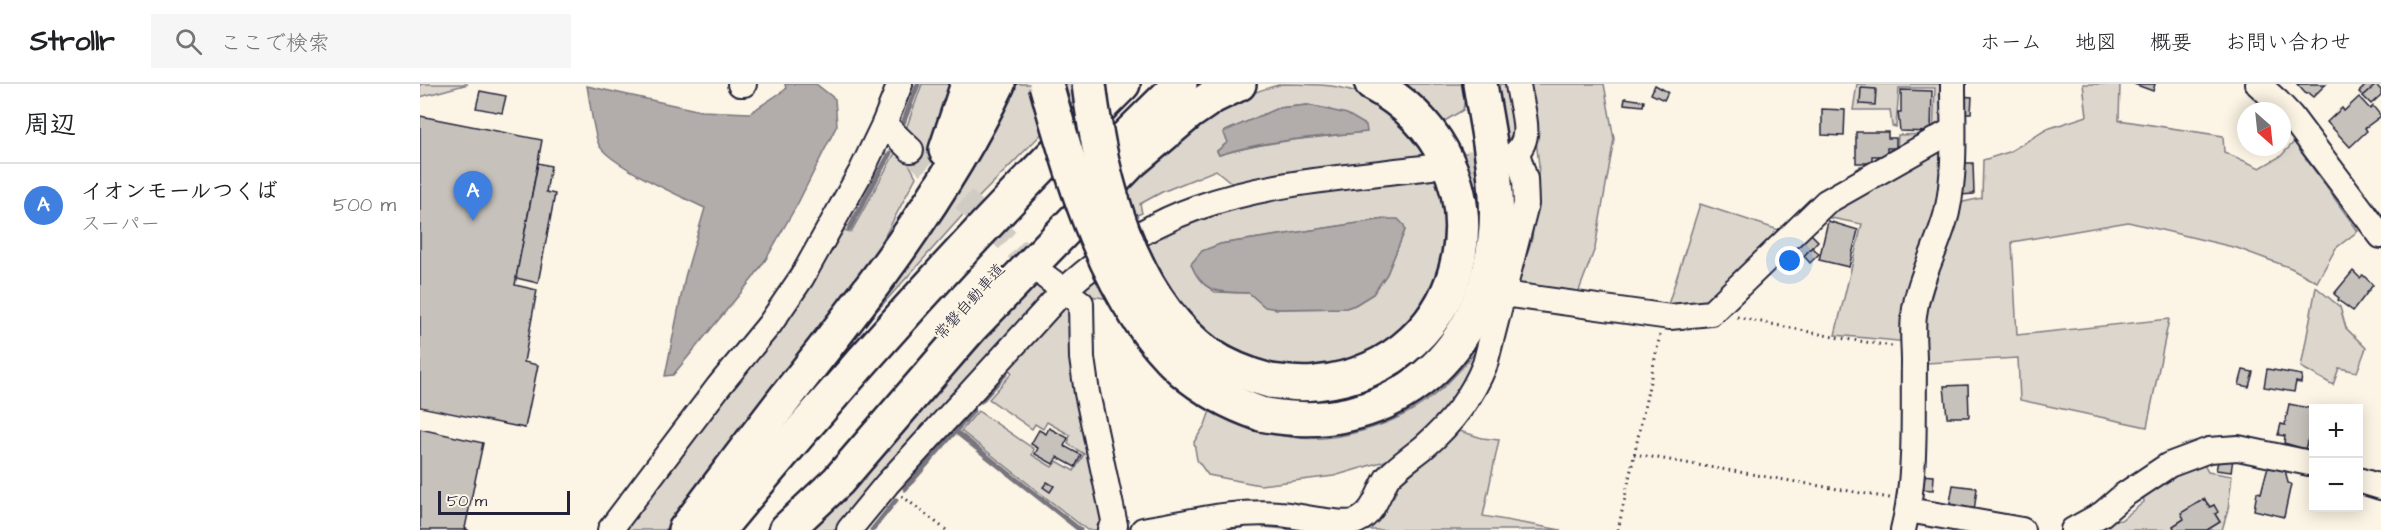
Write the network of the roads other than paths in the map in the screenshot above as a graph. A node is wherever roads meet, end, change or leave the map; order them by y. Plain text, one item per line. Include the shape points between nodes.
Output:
1 (740, 84) edge
2 (744, 84) edge
3 (900, 84) edge
4 (968, 84) edge
5 (998, 84) edge
6 (1046, 84) edge
7 (1089, 84) edge
8 (1123, 84) edge
9 (1180, 84) edge
10 (1239, 84) edge
11 (1372, 84) edge
12 (1480, 84) edge
13 (1518, 84) edge
14 (1953, 84) edge
15 (2258, 84) edge
16 (884, 124) junction
17 (1953, 130) junction
18 (911, 150) tunnel mouth
19 (1431, 167) tunnel mouth
20 (2381, 236) edge
21 (895, 254) junction
22 (1055, 283) junction
23 (1503, 294) junction
24 (2309, 463) edge
25 (2363, 482) edge
26 (2381, 487) edge
27 (1906, 513) edge
28 (2081, 528) edge
29 (610, 530) edge
30 (685, 530) edge
31 (718, 530) edge
32 (772, 530) edge
33 (786, 530) edge
34 (849, 530) edge
35 (1110, 530) edge
36 (1143, 530) edge
37 (2022, 530) edge

1 - 2 street
3 - 16 street
4 - 21 highway via 953,134
5 - 21 highway via 940,189
6 - 12 highway, bridge via 1086,212 1118,282 1151,336 1182,370 1218,396 1261,414 1311,420 1359,412 1403,393 1455,347 1478,307 1495,236 1494,180
7 - 11 highway, bridge via 1097,137 1115,206 1149,285 1175,323 1208,354 1236,370 1270,381 1316,383 1357,374 1398,353 1421,330 1447,292 1461,246 1460,199 1446,157 1409,108
8 - 31 highway via 881,339
9 - 32 highway, 常磐自動車道 via 1002,265
10 - 33 highway via 1190,112 1122,171 971,327 838,481
13 - 23 street via 1527,130 1514,155 1525,179 1526,204
14 - 17 street
15 - 20 street via 2291,116
16 - 18 street
16 - 29 street via 802,278
17 - 23 street via 1827,202 1711,313 1664,316
17 - 27 street via 1947,211 1919,286 1914,317 1913,470
19 - 22 street via 1262,189 1195,208
21 - 30 highway
22 - 34 street
22 - 35 street via 1081,303 1082,358 1115,525
23 - 36 street via 1485,364 1470,395 1450,423 1396,468 1382,486 1377,503 1356,521 1244,513
24 - 28 street via 2238,448 2209,450 2169,465
25 - 26 street
27 - 37 street

